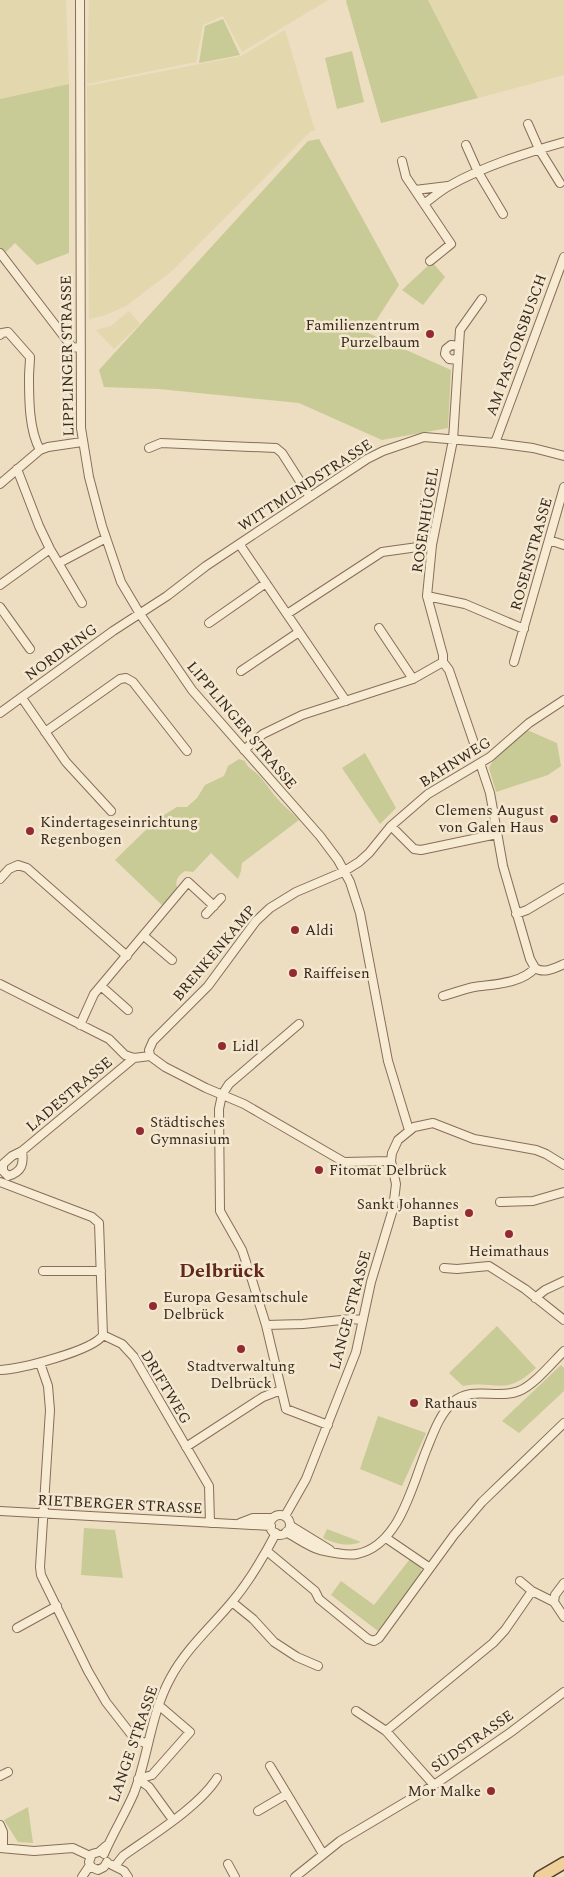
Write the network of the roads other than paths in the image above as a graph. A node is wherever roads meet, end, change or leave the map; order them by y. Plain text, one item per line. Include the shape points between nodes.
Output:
1 (80, 0) edge
2 (528, 124) dead end
3 (564, 142) edge
4 (466, 145) dead end
5 (540, 149) junction
6 (402, 160) dead end
7 (478, 172) junction
8 (560, 183) dead end
9 (448, 186) junction
10 (415, 190) junction
11 (424, 204) junction
12 (503, 214) dead end
13 (0, 253) edge
14 (564, 257) edge
15 (430, 260) dead end
16 (482, 299) dead end
17 (0, 335) edge
18 (459, 346) junction
19 (80, 348) junction
20 (458, 360) junction
21 (453, 440) junction
22 (82, 442) junction
23 (495, 443) junction
24 (149, 448) dead end
25 (40, 450) junction
26 (564, 456) edge
27 (17, 469) junction
28 (1, 482) edge
29 (564, 487) edge
30 (310, 497) junction
31 (106, 538) junction
32 (549, 540) junction
33 (240, 545) junction
34 (432, 545) junction
35 (564, 545) edge
36 (50, 549) junction
37 (58, 563) junction
38 (266, 583) junction
39 (0, 585) edge
40 (427, 596) junction
41 (82, 603) dead end
42 (0, 607) edge
43 (140, 614) junction
44 (287, 614) junction
45 (208, 622) dead end
46 (379, 628) dead end
47 (524, 628) junction
48 (299, 632) junction
49 (30, 649) dead end
50 (443, 662) junction
51 (514, 662) dead end
52 (241, 671) dead end
53 (413, 680) junction
54 (22, 698) junction
55 (564, 700) edge
56 (346, 701) junction
57 (0, 713) edge
58 (45, 732) junction
59 (475, 746) dead end
60 (244, 750) junction
61 (187, 751) dead end
62 (480, 763) junction
63 (111, 811) dead end
64 (391, 826) junction
65 (497, 834) junction
66 (343, 872) junction
67 (0, 879) edge
68 (564, 888) edge
69 (221, 898) dead end
70 (214, 906) junction
71 (206, 914) dead end
72 (516, 914) junction
73 (144, 936) junction
74 (126, 956) junction
75 (172, 960) dead end
76 (564, 964) edge
77 (535, 968) junction
78 (0, 984) edge
79 (101, 986) junction
80 (444, 996) dead end
81 (128, 1010) dead end
82 (80, 1024) junction
83 (299, 1024) dead end
84 (150, 1056) junction
85 (134, 1058) junction
86 (222, 1095) junction
87 (409, 1130) junction
88 (22, 1151) junction
89 (392, 1161) junction
90 (564, 1165) edge
91 (8, 1176) junction
92 (3, 1183) edge
93 (564, 1192) edge
94 (500, 1202) dead end
95 (444, 1268) dead end
96 (43, 1271) dead end
97 (101, 1271) junction
98 (564, 1281) edge
99 (536, 1298) junction
100 (363, 1320) junction
101 (564, 1320) edge
102 (266, 1324) junction
103 (103, 1335) junction
104 (564, 1351) edge
105 (40, 1364) junction
106 (0, 1370) edge
107 (281, 1390) junction
108 (564, 1423) edge
109 (328, 1425) junction
110 (186, 1448) junction
111 (0, 1511) edge
112 (44, 1514) junction
113 (285, 1516) junction
114 (272, 1522) junction
115 (210, 1523) junction
116 (289, 1529) junction
117 (276, 1533) junction
118 (386, 1538) junction
119 (268, 1552) junction
120 (430, 1568) junction
121 (520, 1581) dead end
122 (564, 1583) edge
123 (532, 1591) junction
124 (232, 1602) junction
125 (554, 1602) junction
126 (56, 1606) junction
127 (564, 1617) edge
128 (17, 1628) dead end
129 (318, 1666) dead end
130 (564, 1692) edge
131 (158, 1706) junction
132 (356, 1711) dead end
133 (386, 1731) junction
134 (147, 1744) junction
135 (270, 1766) dead end
136 (8, 1772) dead end
137 (0, 1776) edge
138 (138, 1778) junction
139 (217, 1778) dead end
140 (434, 1785) junction
141 (287, 1794) junction
142 (258, 1811) dead end
143 (173, 1820) junction
144 (0, 1825) edge
145 (2, 1848) edge
146 (323, 1854) junction
147 (90, 1856) junction
148 (103, 1856) junction
149 (564, 1863) edge
150 (228, 1864) dead end
151 (115, 1866) junction
152 (92, 1867) junction
153 (83, 1877) edge
154 (128, 1877) edge
155 (235, 1877) edge
156 (295, 1877) edge
157 (540, 1877) edge

1 - 19 street, LIPPLINGER STRASSE
2 - 5 street
3 - 5 street
4 - 7 street
5 - 7 street
5 - 8 street
6 - 10 street via 406,177
7 - 9 street
7 - 12 street
9 - 10 street
9 - 11 street
10 - 11 street
11 - 15 street via 451,244
13 - 19 street via 72,347
14 - 23 street, AM PASTORSBUSCH
16 - 18 street via 460,330
17 - 25 street via 8,332 30,357 32,421
18 - 20 street, ROSENHÜGEL
18 - 20 street via 451,346 445,354 449,359
19 - 22 street, LIPPLINGER STRASSE
20 - 21 street, ROSENHÜGEL
21 - 23 street, WITTMUNDSTRASSE
21 - 30 street, WITTMUNDSTRASSE via 424,438 383,451
21 - 34 street, ROSENHÜGEL
22 - 25 street
22 - 31 street, LIPPLINGER STRASSE
23 - 26 street, WITTMUNDSTRASSE
24 - 30 street via 161,443 276,448
25 - 27 street
27 - 28 street
27 - 36 street
29 - 32 street, ROSENSTRASSE
30 - 33 street, WITTMUNDSTRASSE
31 - 37 street
31 - 43 street, LIPPLINGER STRASSE via 121,582
32 - 35 street
32 - 47 street, ROSENSTRASSE
33 - 38 street
33 - 43 street, WITTMUNDSTRASSE
34 - 40 street, ROSENHÜGEL
34 - 44 street via 382,552
36 - 37 street
36 - 39 street
37 - 41 street
38 - 44 street
38 - 45 street
40 - 47 street, ROSENSTRASSE via 465,604
40 - 50 street, ROSENHÜGEL
42 - 49 street
43 - 54 street, NORDRING
43 - 60 street, LIPPLINGER STRASSE via 192,690
44 - 48 street
46 - 53 street
47 - 51 street, ROSENSTRASSE
48 - 52 street
48 - 56 street
50 - 53 street
50 - 59 street, ROSENHÜGEL via 449,670
53 - 56 street
54 - 57 street, NORDRING
54 - 58 street
55 - 62 street, BAHNWEG via 529,723 504,747
56 - 60 street via 302,715 263,734
58 - 61 street via 126,678 133,682
58 - 63 street via 66,762
60 - 66 street, LIPPLINGER STRASSE via 330,848
62 - 64 street, BAHNWEG via 428,794
62 - 65 street via 490,793
64 - 65 street via 414,849 421,850
64 - 66 street, BAHNWEG via 369,853
65 - 72 street
66 - 84 street, BRENKENKAMP via 289,896 256,920 208,986 153,1041
66 - 87 street, LIPPLINGER STRASSE via 354,892 360,913 388,1061
67 - 74 street via 18,865 27,868
68 - 72 street
69 - 70 street
70 - 71 street
70 - 73 street via 188,882
72 - 77 street
73 - 74 street
73 - 75 street
74 - 79 street
76 - 77 street via 545,971
77 - 80 street via 515,980
78 - 82 street
79 - 81 street
79 - 82 street
82 - 85 street via 109,1039 125,1055
83 - 86 street via 229,1084
84 - 85 street
84 - 86 street via 165,1067
85 - 88 street, LADESTRASSE
86 - 89 street via 244,1104 344,1162
86 - 102 street via 219,1109 220,1211 242,1250
87 - 89 street via 395,1145
87 - 90 street via 434,1124 474,1139 536,1150
88 - 91 street, LADESTRASSE via 20,1170
88 - 91 street, LADESTRASSE via 3,1164 3,1171
89 - 100 street, LANGE STRASSE via 396,1184 394,1209 371,1282
91 - 92 street, LADESTRASSE
92 - 97 street via 96,1219 100,1228
93 - 94 street via 533,1201
95 - 99 street via 457,1270 489,1266
96 - 97 street
97 - 103 street
98 - 99 street
99 - 101 street
100 - 102 street
100 - 109 street, LANGE STRASSE via 356,1352
102 - 107 street
103 - 105 street via 96,1342
103 - 110 street, DRIFTWEG via 122,1344 134,1357
104 - 118 street via 519,1391 472,1393 452,1403 436,1426 404,1508
105 - 106 street
105 - 112 street via 48,1386 50,1410
107 - 109 street via 286,1409
107 - 110 street via 263,1398
108 - 120 street via 482,1502
109 - 113 street, LANGE STRASSE via 306,1479
110 - 115 street, DRIFTWEG via 209,1486
111 - 112 street, RIETBERGER STRASSE
112 - 115 street, RIETBERGER STRASSE
112 - 126 street via 41,1575
113 - 114 street via 280,1515
113 - 116 street via 290,1521
114 - 115 street, RIETBERGER STRASSE
114 - 117 street
116 - 117 street
116 - 118 street via 339,1554 356,1554 379,1545
117 - 119 street, LANGE STRASSE
118 - 120 street
119 - 120 street via 374,1642
119 - 124 street, LANGE STRASSE
121 - 123 street
122 - 125 street
123 - 125 street
123 - 133 street via 493,1643
124 - 129 street via 274,1642
124 - 131 street, LANGE STRASSE via 178,1666
125 - 127 street
126 - 128 street
126 - 134 street via 106,1702 134,1738
130 - 140 street, SÜDSTRASSE
131 - 134 street, LANGE STRASSE
131 - 138 street via 190,1732 152,1776
132 - 133 street
133 - 140 street
134 - 138 street, LANGE STRASSE
135 - 141 street
136 - 137 street
138 - 143 street via 150,1787
138 - 148 street, LANGE STRASSE
139 - 143 street
140 - 146 street, SÜDSTRASSE
141 - 142 street
141 - 146 street
143 - 151 street via 123,1856
144 - 145 street via 4,1832
145 - 147 street via 73,1848
146 - 156 street, SÜDSTRASSE
147 - 148 street via 94,1853
147 - 152 street
148 - 151 street
148 - 152 street via 104,1868
149 - 157 main road
150 - 155 street
151 - 154 street
152 - 153 street

